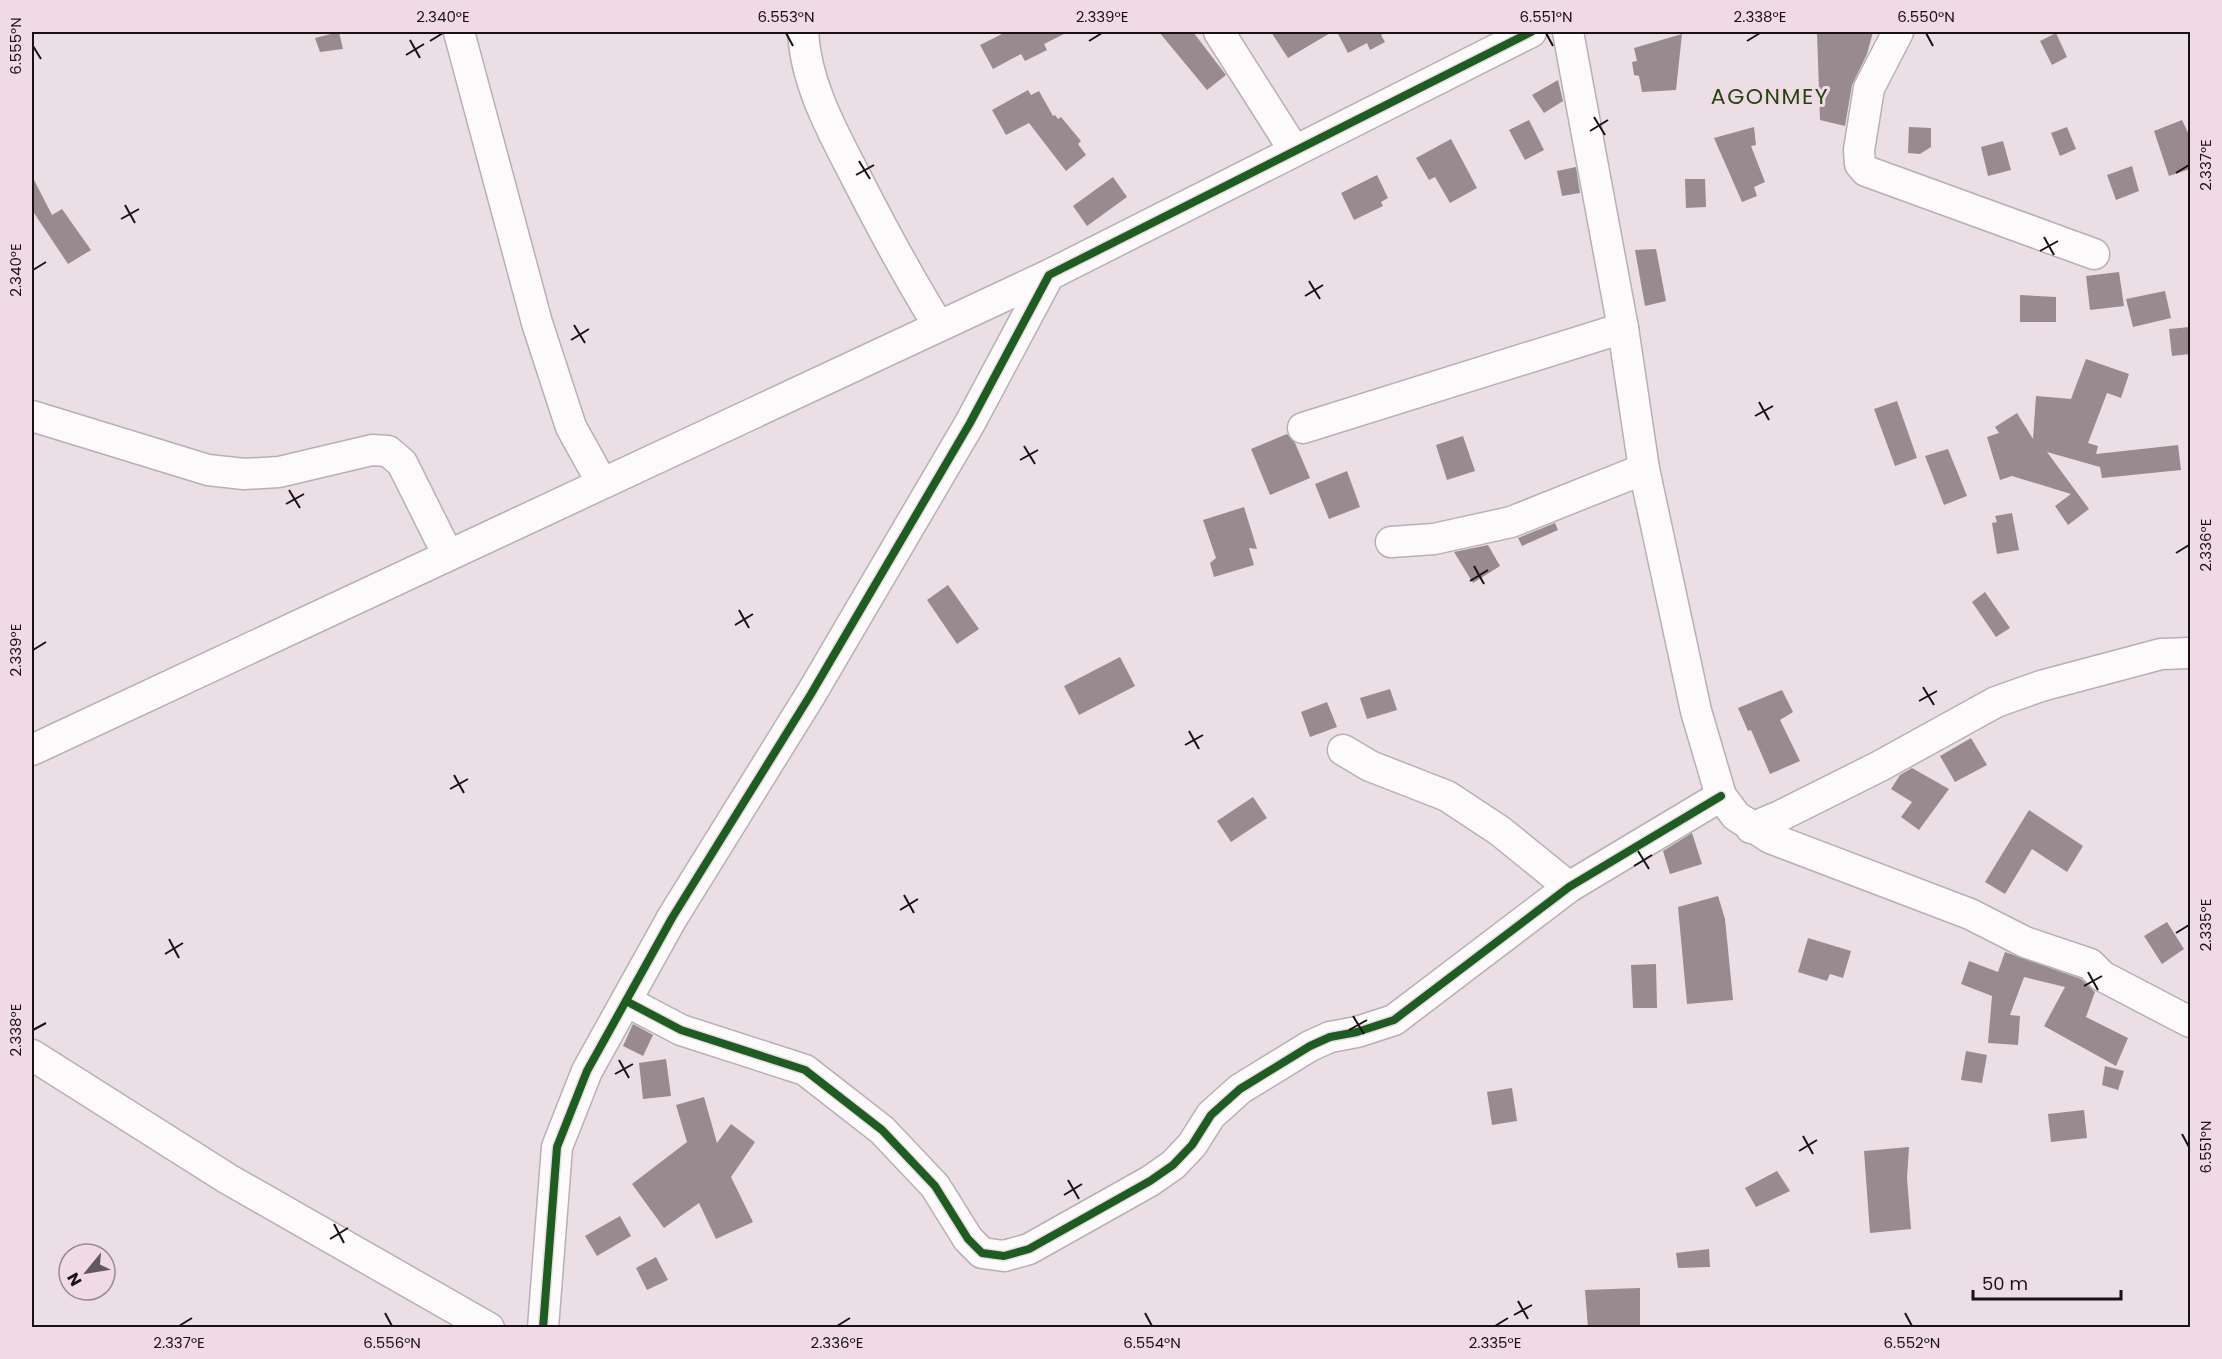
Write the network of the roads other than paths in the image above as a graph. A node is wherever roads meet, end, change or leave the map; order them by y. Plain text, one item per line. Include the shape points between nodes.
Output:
1 (459, 32) edge
2 (803, 32) edge
3 (1219, 32) edge
4 (1531, 32) edge
5 (1568, 32) edge
6 (1898, 32) edge
7 (1294, 150) junction
8 (2094, 254) dead end
9 (1049, 275) junction
10 (938, 325) junction
11 (1623, 328) junction
12 (32, 416) edge
13 (1304, 428) dead end
14 (1644, 469) junction
15 (602, 483) junction
16 (1391, 542) dead end
17 (448, 555) junction
18 (2190, 653) edge
19 (32, 750) edge
20 (1343, 750) dead end
21 (1720, 796) junction
22 (1751, 828) junction
23 (1569, 887) junction
24 (626, 1001) junction
25 (2190, 1023) edge
26 (32, 1055) edge
27 (489, 1328) edge
28 (543, 1328) edge

1 - 15 street via 537,323 571,427
2 - 10 street via 812,84 831,129 902,267
3 - 7 street
4 - 7 street
5 - 11 street
6 - 8 street via 1869,88 1860,150 1860,164 1866,171
7 - 9 street
9 - 10 street
9 - 24 street via 970,423
10 - 15 street
11 - 13 street
11 - 14 street
12 - 17 street via 208,470 244,474 279,472 372,450 388,451 402,463
14 - 16 street via 1511,522 1434,539
14 - 21 street via 1696,711
15 - 17 street
17 - 19 street
18 - 22 street via 2161,654 1996,702 1880,766
20 - 23 street via 1370,766 1447,796 1500,831
21 - 22 street
21 - 23 street
22 - 25 street via 1970,914 2025,942 2090,964 2102,976
23 - 24 street via 1394,1020 1320,1041 1240,1089 1211,1115 1192,1145 1173,1165 1150,1181 1029,1249 1004,1256 982,1253 968,1239 935,1186 882,1130 805,1070 681,1030
24 - 28 street via 587,1071 557,1147
26 - 27 street via 228,1179

